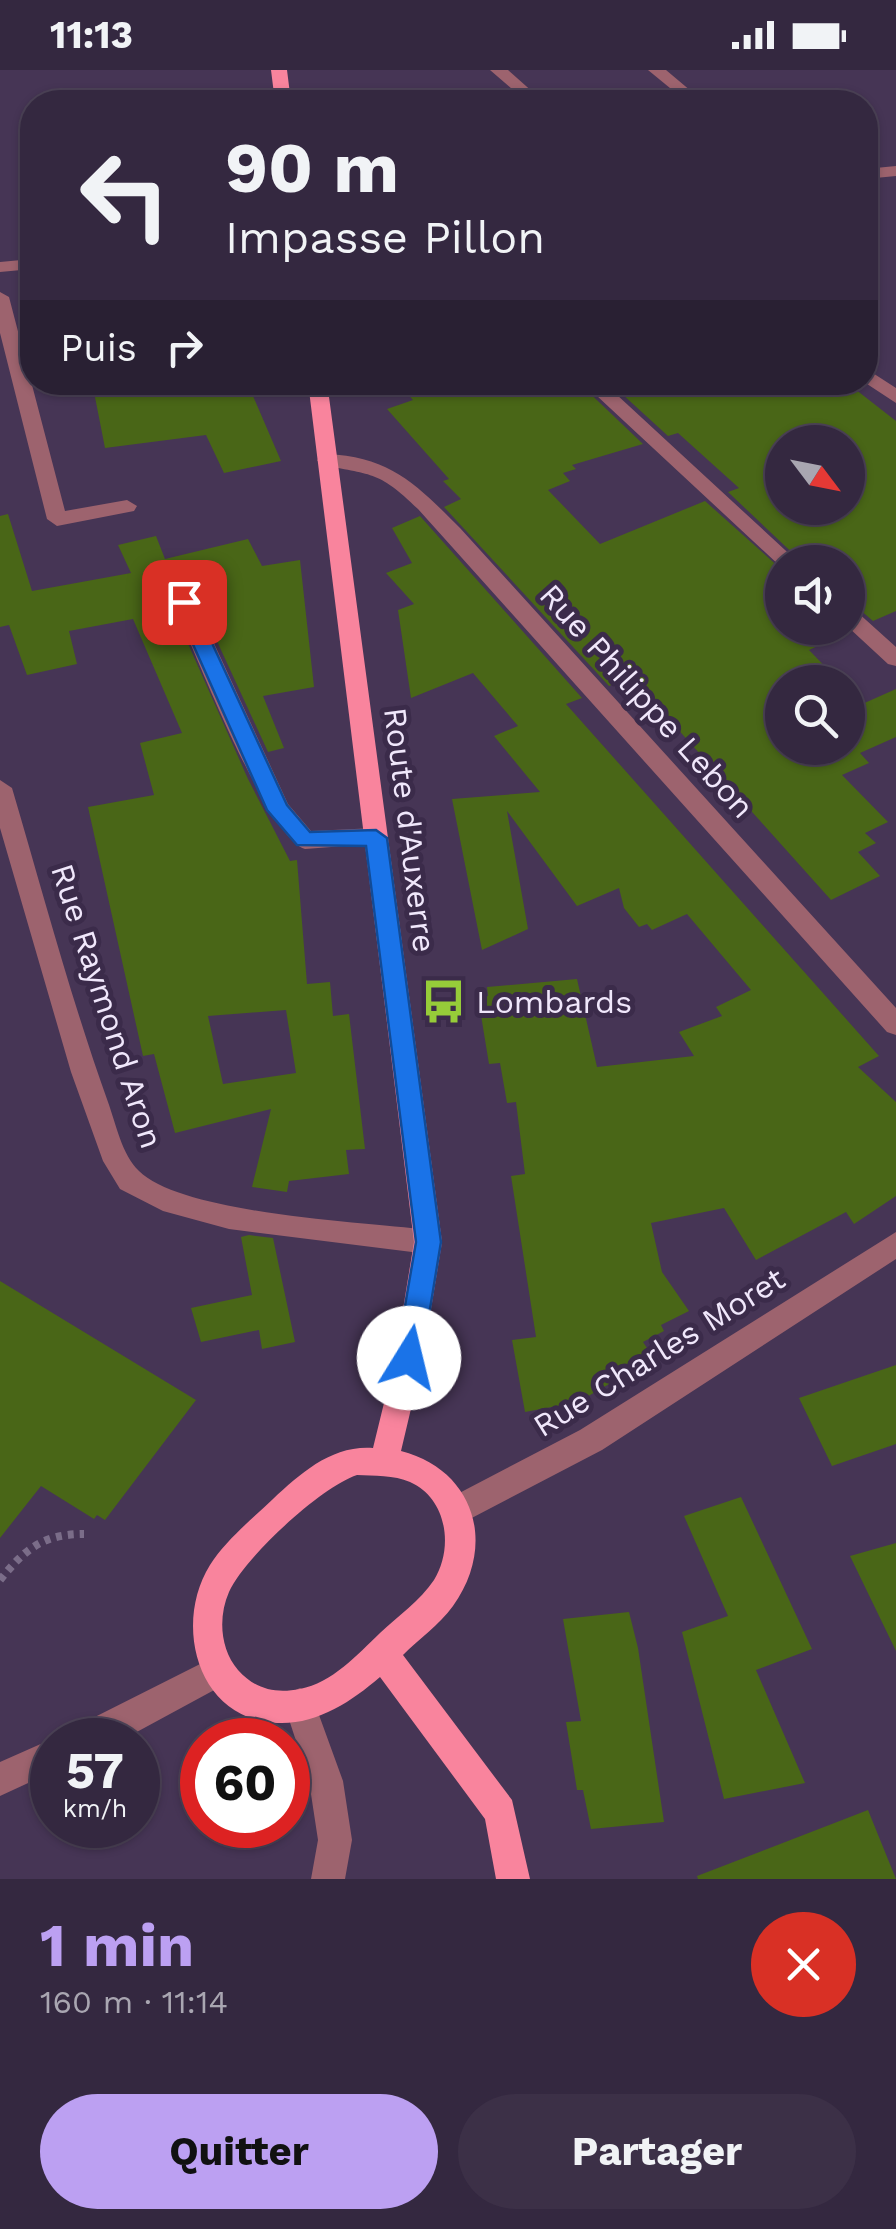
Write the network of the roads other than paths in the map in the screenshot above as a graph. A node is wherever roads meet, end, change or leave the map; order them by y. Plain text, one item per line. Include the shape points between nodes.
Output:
1 (498, 70) edge
2 (656, 70) edge
3 (522, 90) edge
4 (681, 90) edge
5 (0, 297) edge
6 (20, 375) edge
7 (25, 395) edge
8 (319, 395) edge
9 (604, 395) edge
10 (327, 460) junction
11 (127, 506) dead end
12 (769, 545) edge
13 (184, 602) dead end
14 (865, 631) edge
15 (896, 659) edge
16 (0, 788) edge
17 (376, 838) junction
18 (896, 1026) edge
19 (428, 1242) junction
20 (896, 1244) edge
21 (384, 1462) junction
22 (456, 1511) junction
23 (382, 1654) junction
24 (218, 1671) junction
25 (300, 1704) junction
26 (133, 1718) edge
27 (30, 1765) edge
28 (0, 1779) edge
29 (328, 1879) edge
30 (513, 1879) edge

1 - 3 street
2 - 4 street
5 - 6 street
7 - 11 street via 57,519
8 - 10 main road, Route d'Auxerre
9 - 12 street
10 - 17 main road, Route d'Auxerre
10 - 18 street, Rue Philippe Lebon via 357,460 394,474
13 - 17 street via 278,810 305,840
14 - 15 street
16 - 19 street, Rue Raymond Aron via 84,1072 116,1161 130,1181 173,1204 229,1217
17 - 19 main road, Route d'Auxerre
19 - 21 main road, Route d'Auxerre
20 - 22 street, Rue Charles Moret via 591,1440
21 - 22 main road via 424,1474
21 - 24 main road via 357,1460 328,1472 220,1577 206,1615
22 - 23 main road via 462,1553 454,1575 442,1596
23 - 25 main road via 352,1682
23 - 30 main road via 500,1812
24 - 25 main road via 240,1698 279,1707
24 - 26 street
25 - 29 street via 326,1781 336,1840
27 - 28 street

